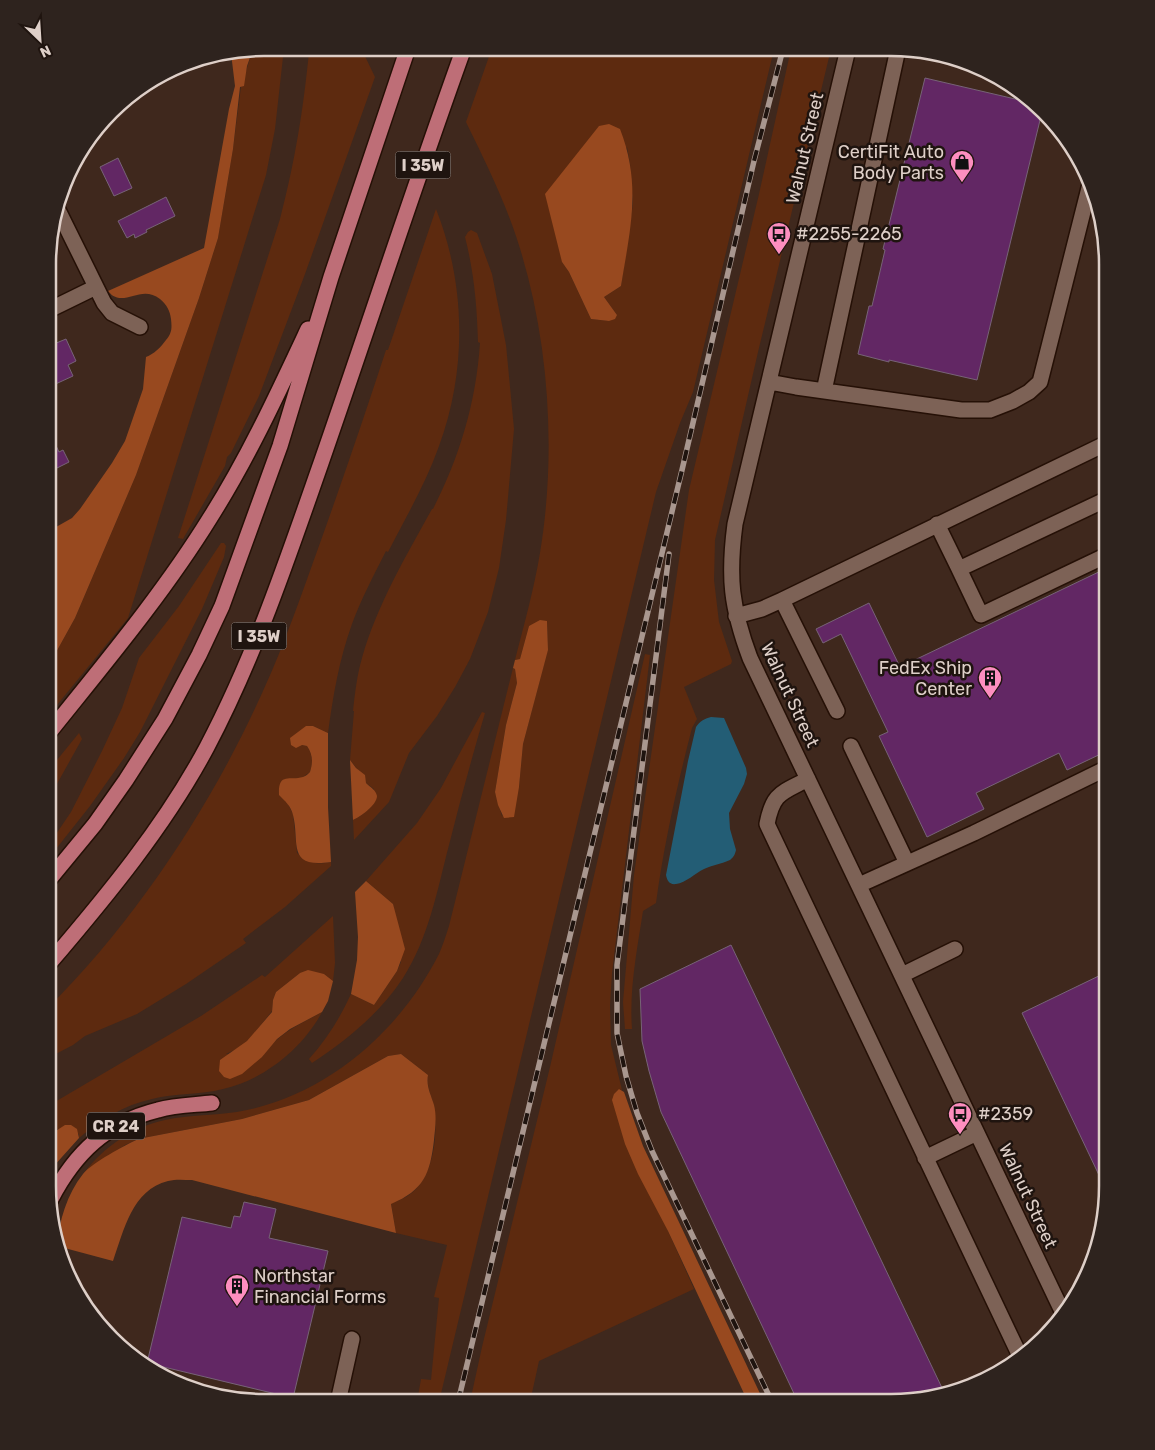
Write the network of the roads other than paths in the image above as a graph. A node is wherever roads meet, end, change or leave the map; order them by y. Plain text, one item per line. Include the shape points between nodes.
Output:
1 (405, 56) edge
2 (461, 56) edge
3 (846, 56) edge
4 (896, 56) edge
5 (1087, 196) edge
6 (62, 217) edge
7 (331, 277) junction
8 (96, 287) junction
9 (56, 307) edge
10 (140, 327) dead end
11 (769, 382) junction
12 (824, 391) junction
13 (1099, 447) edge
14 (1099, 503) edge
15 (937, 524) junction
16 (1099, 559) edge
17 (959, 569) junction
18 (782, 600) junction
19 (736, 616) junction
20 (837, 711) dead end
21 (56, 724) edge
22 (851, 746) dead end
23 (1099, 772) edge
24 (808, 779) junction
25 (907, 863) junction
26 (56, 871) edge
27 (859, 885) junction
28 (955, 949) dead end
29 (56, 955) edge
30 (902, 975) junction
31 (212, 1103) dead end
32 (977, 1132) junction
33 (925, 1158) junction
34 (56, 1189) edge
35 (1060, 1307) edge
36 (352, 1339) dead end
37 (1017, 1351) edge
38 (340, 1394) edge

1 - 7 highway, I 35W
2 - 29 highway, I 35W via 270,609 235,691 206,749 167,813
3 - 11 street, Walnut Street
4 - 12 street
5 - 12 street via 1040,382 1029,392 990,410 961,410
6 - 8 street
7 - 21 highway via 274,403 211,517 175,572
7 - 26 highway, I 35W via 280,446 222,606 165,719 95,824
8 - 9 street
8 - 10 street via 112,313
11 - 12 street
11 - 19 street, Walnut Street via 735,524 731,556
13 - 15 street
14 - 17 street
15 - 17 street
15 - 18 street
16 - 17 street via 981,615
18 - 19 street
18 - 20 street
19 - 24 street, Walnut Street via 750,658
22 - 25 street
23 - 25 street
24 - 27 street, Walnut Street
24 - 33 street via 778,795 770,807 767,824
25 - 27 street
27 - 30 street, Walnut Street
28 - 30 street
30 - 32 street, Walnut Street
31 - 34 highway, CR 24 via 159,1109 113,1128 76,1159
32 - 33 street
32 - 35 street, Walnut Street
33 - 37 street
36 - 38 street

